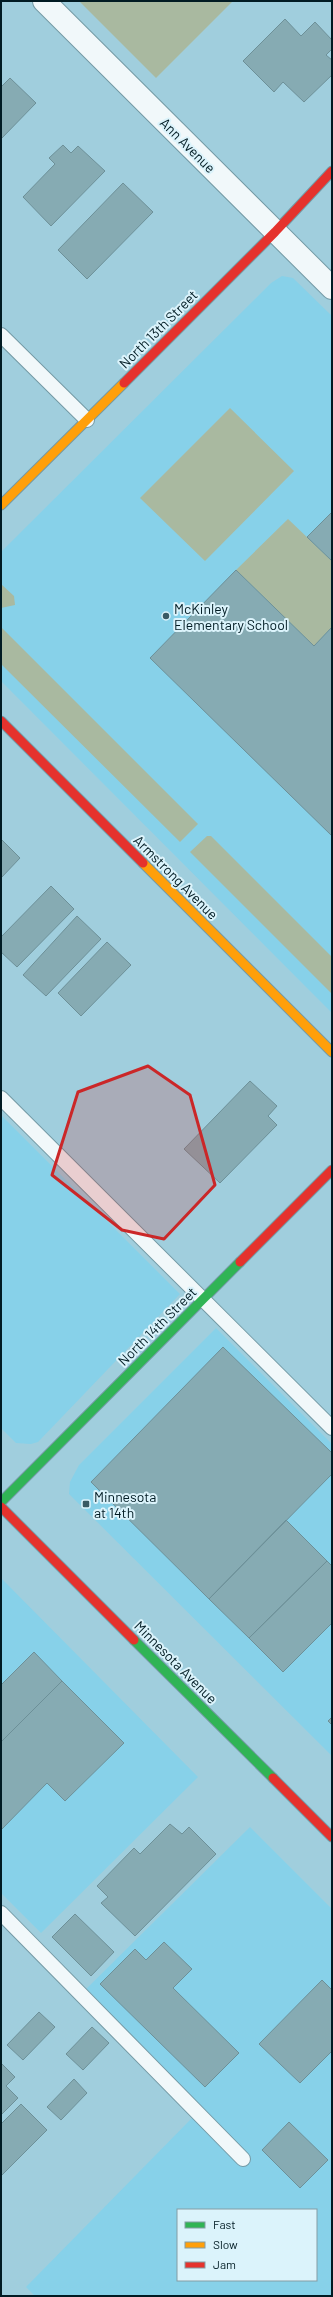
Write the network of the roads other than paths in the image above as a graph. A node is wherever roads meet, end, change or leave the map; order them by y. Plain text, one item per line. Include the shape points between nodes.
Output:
1 (44, 1) edge
2 (332, 171) edge
3 (275, 232) junction
4 (332, 288) edge
5 (1, 335) edge
6 (87, 420) junction
7 (1, 505) edge
8 (1, 721) edge
9 (332, 1052) edge
10 (1, 1098) edge
11 (332, 1170) edge
12 (203, 1299) junction
13 (332, 1428) edge
14 (1, 1502) edge
15 (1, 1507) edge
16 (332, 1837) edge
17 (1, 1913) edge
18 (243, 2159) dead end

1 - 3 street, Ann Avenue
2 - 3 street, North 13th Street
3 - 4 street, Ann Avenue
3 - 6 street, North 13th Street
5 - 6 lane
6 - 7 street, North 13th Street
8 - 9 street, Armstrong Avenue
10 - 12 lane
11 - 12 street, North 14th Street
12 - 13 lane
12 - 14 street, North 14th Street
15 - 16 street, Minnesota Avenue
17 - 18 lane

